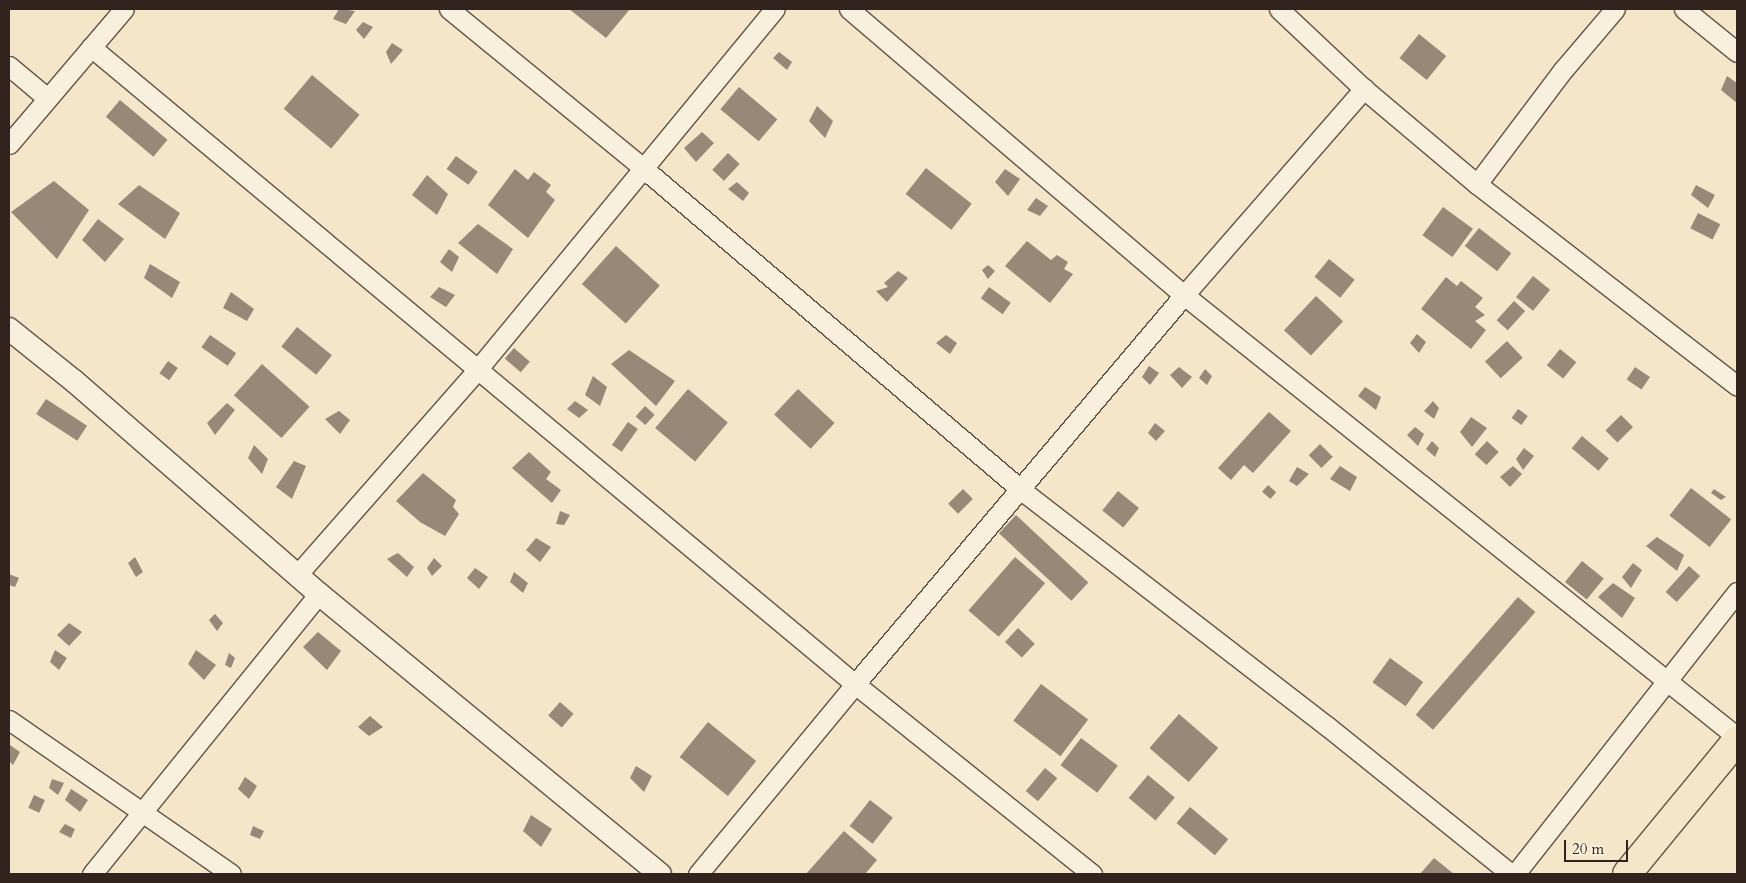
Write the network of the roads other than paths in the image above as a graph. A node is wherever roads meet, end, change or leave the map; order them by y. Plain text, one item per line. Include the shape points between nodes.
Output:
1 (124, 9) edge
2 (448, 9) edge
3 (775, 9) edge
4 (849, 9) edge
5 (1279, 9) edge
6 (1615, 9) edge
7 (1684, 9) edge
8 (91, 47) junction
9 (1737, 52) edge
10 (9, 66) edge
11 (1364, 89) junction
12 (46, 97) junction
13 (9, 144) edge
14 (643, 168) junction
15 (1477, 184) junction
16 (1184, 295) junction
17 (9, 329) edge
18 (477, 370) junction
19 (1737, 386) edge
20 (1020, 489) junction
21 (297, 575) junction
22 (1737, 592) edge
23 (319, 594) junction
24 (1668, 682) junction
25 (855, 684) junction
26 (9, 720) edge
27 (1737, 739) edge
28 (141, 813) junction
29 (1634, 872) edge
30 (92, 874) edge
31 (231, 874) edge
32 (660, 874) edge
33 (698, 874) edge
34 (1092, 874) edge
35 (1511, 874) edge
36 (1515, 874) edge

1 - 8 street
2 - 14 street
3 - 14 street
4 - 16 street
5 - 11 street
6 - 15 street via 1563,70
7 - 9 street
8 - 12 street
8 - 18 street
10 - 12 street
11 - 15 street
11 - 16 street
12 - 13 street
14 - 18 street
14 - 20 street
15 - 19 street
16 - 20 street
16 - 24 street
17 - 21 street via 74,381
18 - 21 street
18 - 25 street
20 - 25 street
20 - 35 street via 1327,726
21 - 23 street
22 - 24 street
23 - 28 street
23 - 32 street
24 - 27 street
24 - 36 street
25 - 33 street
25 - 34 street
26 - 28 street
27 - 29 main road
28 - 30 street
28 - 31 street

